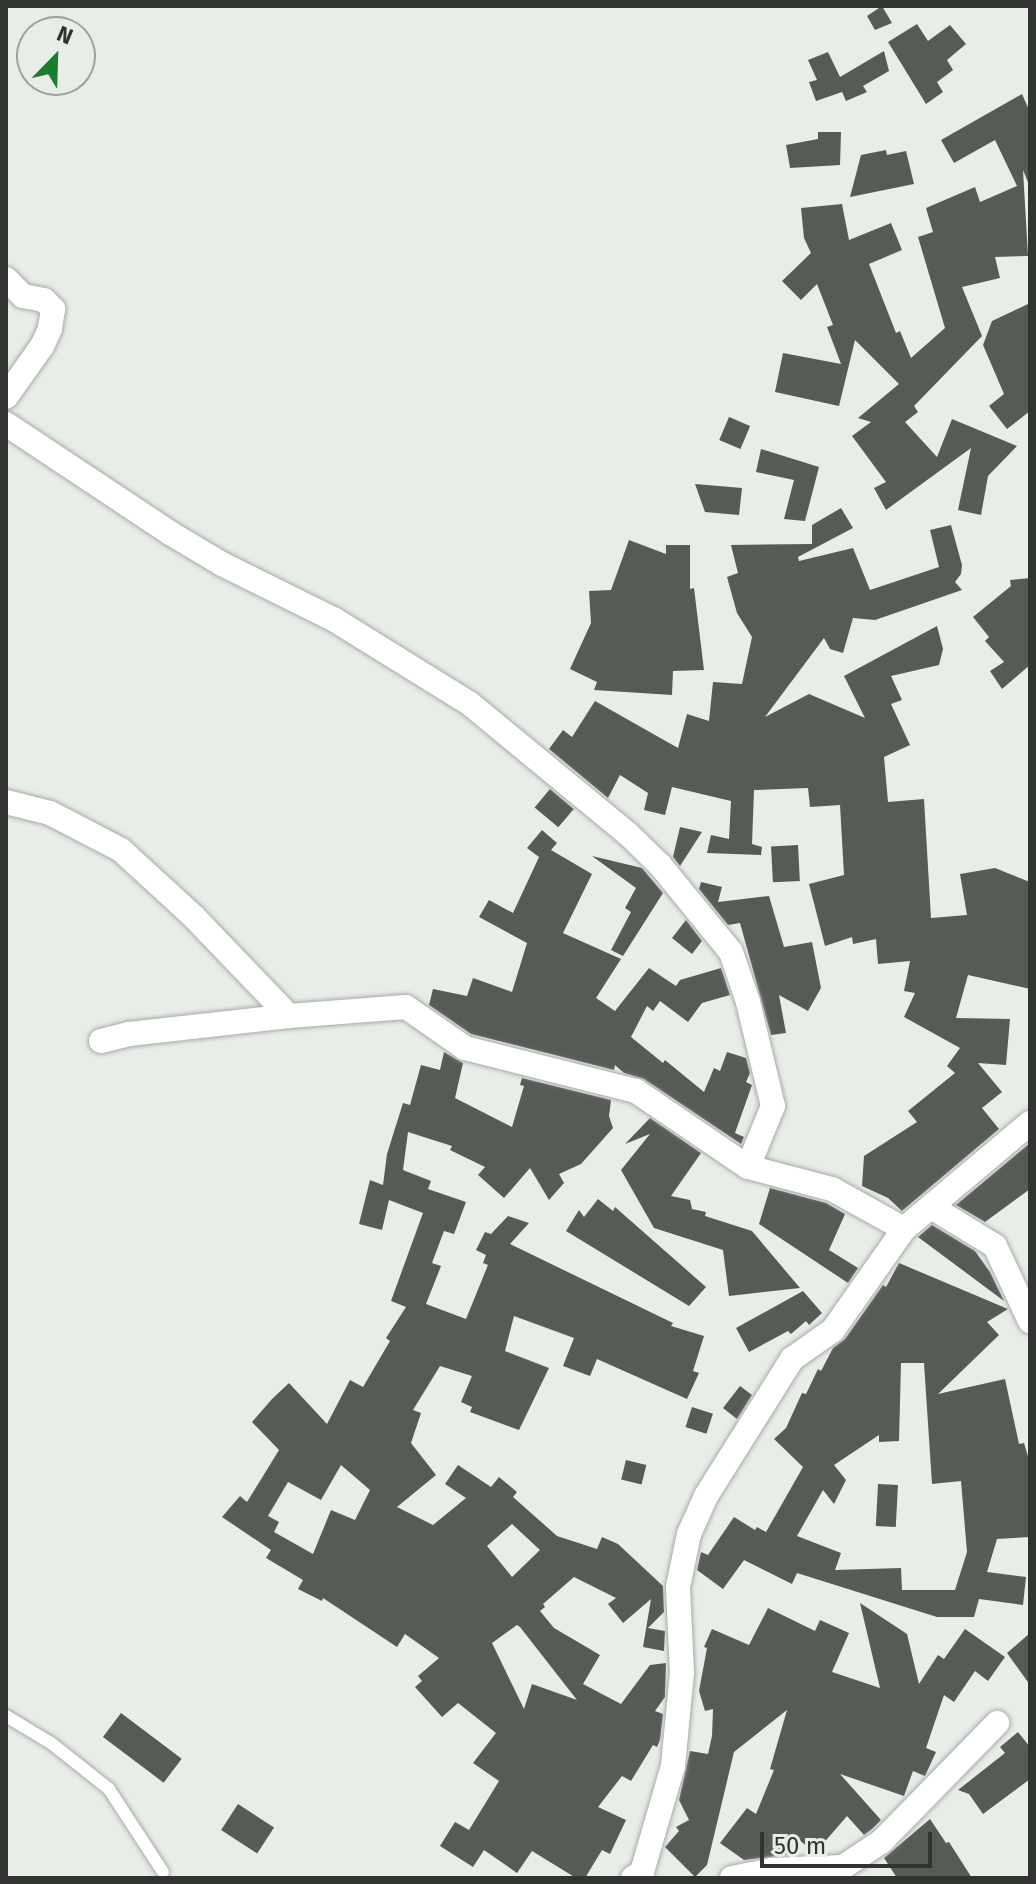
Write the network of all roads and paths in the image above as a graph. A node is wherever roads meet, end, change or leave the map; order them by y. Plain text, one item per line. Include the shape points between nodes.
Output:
1 (6, 279) edge
2 (6, 397) edge
3 (6, 424) edge
4 (6, 802) edge
5 (289, 1016) junction
6 (101, 1041) dead end
7 (1030, 1123) edge
8 (748, 1167) junction
9 (933, 1208) junction
10 (904, 1229) junction
11 (1030, 1321) edge
12 (6, 1716) edge
13 (997, 1723) dead end
14 (163, 1872) dead end
15 (641, 1876) edge
16 (732, 1878) edge

1 - 2 street via 23,296 44,300 53,309 42,346
3 - 8 street via 183,541 335,620 469,703 660,865 731,952 748,1002 773,1106
4 - 5 street via 50,813 121,850
5 - 6 street
5 - 8 street via 406,1007 465,1048 636,1091
7 - 9 street
8 - 10 street via 832,1189
9 - 10 street
9 - 11 street via 995,1246
10 - 15 street via 833,1330 792,1359 724,1463 689,1534 678,1587 682,1673 673,1766
12 - 14 lane via 109,1789
13 - 16 street via 882,1841 843,1867 772,1870

